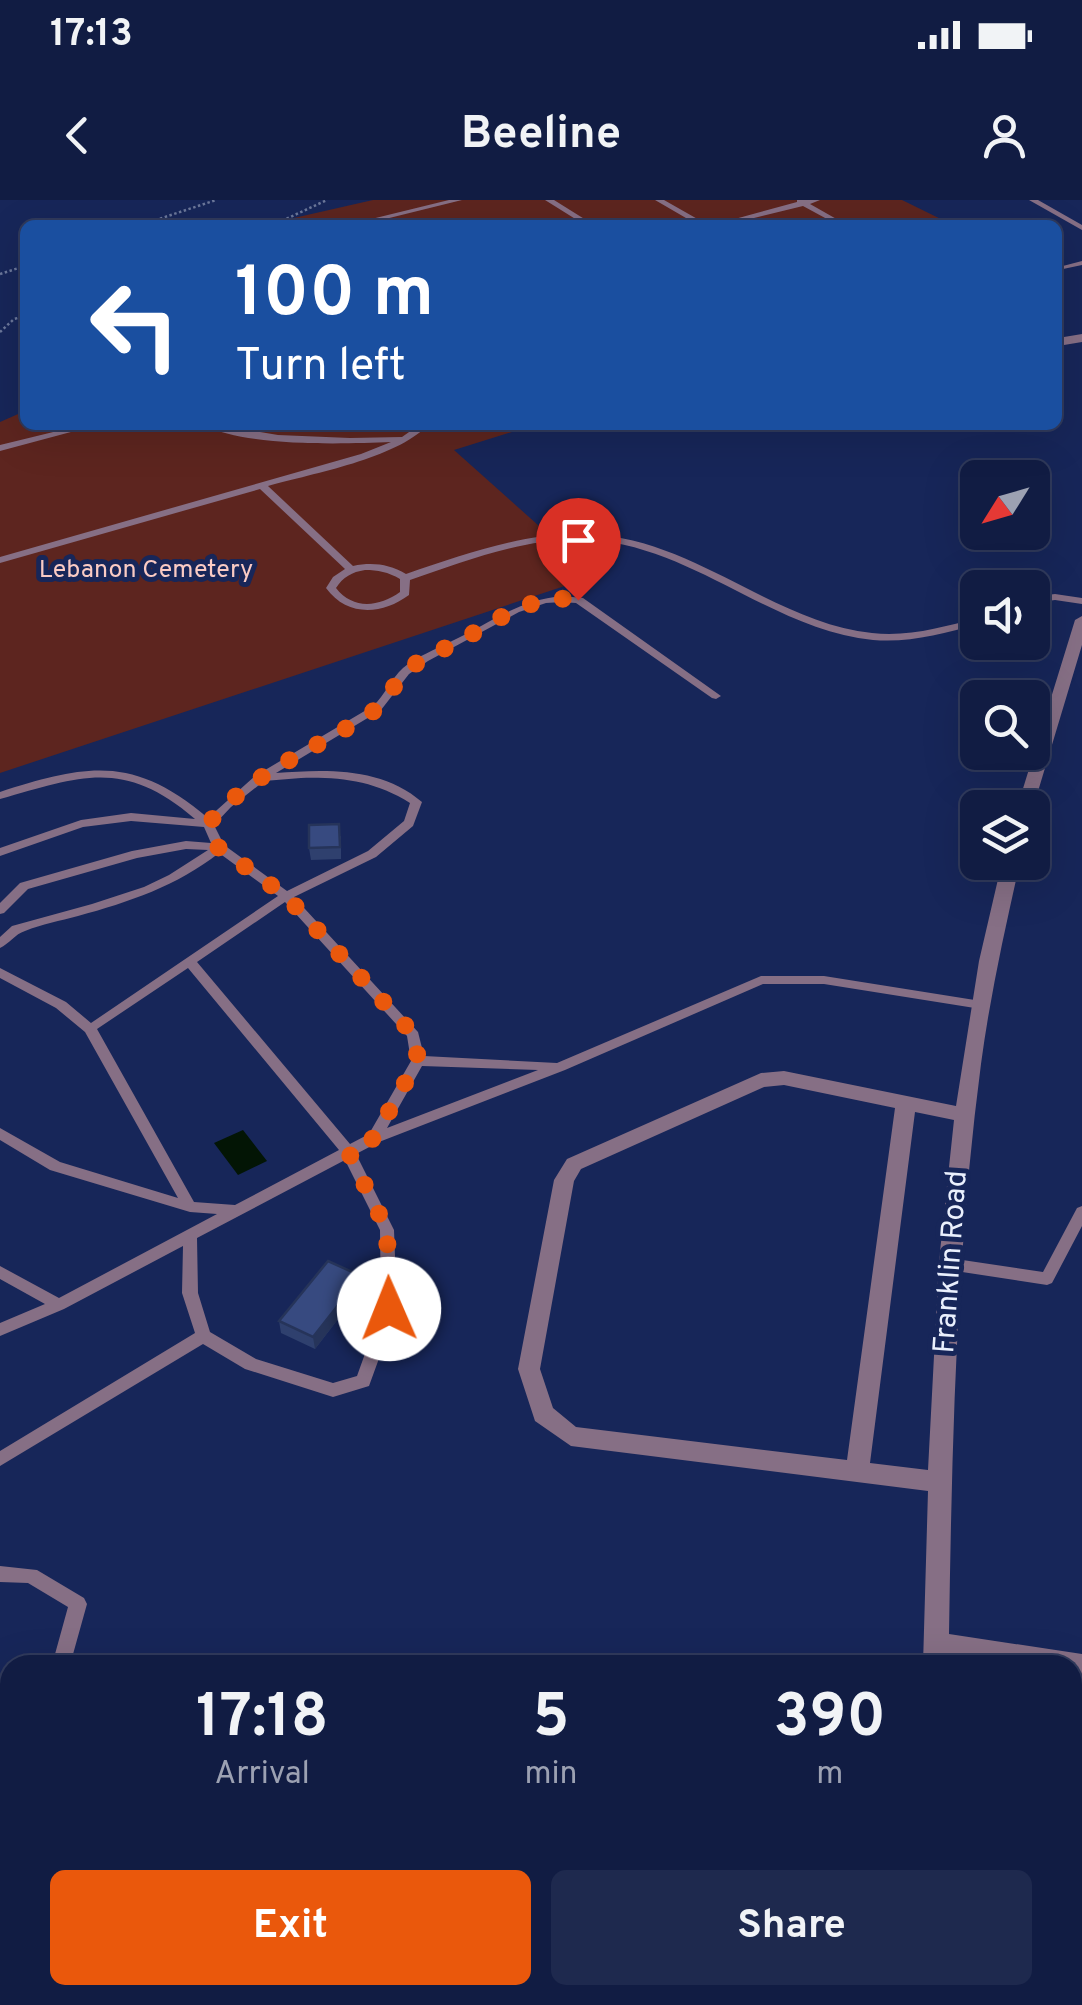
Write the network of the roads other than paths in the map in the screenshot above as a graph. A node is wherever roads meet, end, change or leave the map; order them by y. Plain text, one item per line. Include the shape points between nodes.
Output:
1 (458, 200) edge
2 (549, 200) edge
3 (659, 200) edge
4 (816, 200) edge
5 (1033, 200) edge
6 (800, 202) edge
7 (394, 214) junction
8 (371, 220) edge
9 (387, 220) edge
10 (582, 220) edge
11 (695, 220) edge
12 (735, 220) edge
13 (834, 220) edge
14 (1082, 228) edge
15 (1082, 263) edge
16 (1063, 267) dead end
17 (73, 430) edge
18 (227, 430) edge
19 (418, 430) edge
20 (409, 438) junction
21 (0, 448) edge
22 (262, 486) junction
23 (0, 560) edge
24 (351, 570) junction
25 (404, 578) junction
26 (1050, 598) edge
27 (1082, 601) edge
28 (1082, 620) edge
29 (960, 626) edge
30 (716, 696) dead end
31 (256, 778) junction
32 (1030, 790) edge
33 (0, 796) edge
34 (208, 824) junction
35 (218, 847) junction
36 (0, 852) edge
37 (1006, 880) edge
38 (286, 896) junction
39 (0, 910) edge
40 (0, 944) edge
41 (192, 963) junction
42 (0, 972) edge
43 (981, 1005) junction
44 (96, 1024) dead end
45 (418, 1060) junction
46 (560, 1067) junction
47 (906, 1103) junction
48 (965, 1115) junction
49 (0, 1134) edge
50 (374, 1138) junction
51 (348, 1151) junction
52 (190, 1207) junction
53 (235, 1210) junction
54 (1082, 1212) edge
55 (190, 1234) junction
56 (949, 1264) junction
57 (0, 1272) edge
58 (59, 1305) junction
59 (0, 1330) edge
60 (203, 1336) junction
61 (0, 1459) edge
62 (858, 1472) junction
63 (941, 1482) junction
64 (0, 1574) edge
65 (936, 1654) edge
66 (64, 1655) edge

1 - 7 lane
2 - 10 lane
3 - 11 lane
4 - 6 lane
5 - 14 lane
6 - 12 lane
6 - 13 lane
7 - 8 lane
7 - 9 lane
15 - 16 lane
17 - 21 lane
18 - 20 lane via 330,443
19 - 20 lane
20 - 22 lane
22 - 23 lane
22 - 24 lane
24 - 25 lane via 387,569
24 - 25 lane via 331,588 336,598 356,606 398,599
25 - 29 lane via 505,546 602,538 664,554 845,632 893,638
26 - 27 lane
28 - 32 street
30 - 31 lane via 578,600 563,597 502,615 423,659 402,674 382,705
31 - 34 lane
31 - 38 lane via 365,776 416,802 410,823 372,854
33 - 34 lane via 92,772 130,775 177,795
34 - 35 lane
34 - 36 lane via 115,819
35 - 38 lane
35 - 39 lane via 136,854 24,886
35 - 40 lane via 192,871 16,929
37 - 43 street, Franklin Road
38 - 41 lane
38 - 45 lane via 414,1035
41 - 44 lane
41 - 51 lane
42 - 52 lane via 90,1029
43 - 46 lane via 824,980 761,980
43 - 48 street, Franklin Road
45 - 46 lane
45 - 50 lane
46 - 50 lane
47 - 48 street
47 - 62 street
47 - 62 street via 784,1078 761,1080 574,1164 564,1180 528,1369 543,1414 571,1436
48 - 56 street, Franklin Road
49 - 52 lane via 55,1166
50 - 51 lane
51 - 53 lane
51 - 60 lane via 387,1230 389,1309 363,1381 333,1390 251,1364
52 - 53 lane
53 - 55 lane
54 - 56 lane via 1048,1279
55 - 58 lane
55 - 60 lane via 190,1293
56 - 63 street, Franklin Road
57 - 58 lane
58 - 59 lane
60 - 61 lane
62 - 63 street
63 - 65 street, Franklin Road
64 - 66 lane via 32,1576 78,1604

